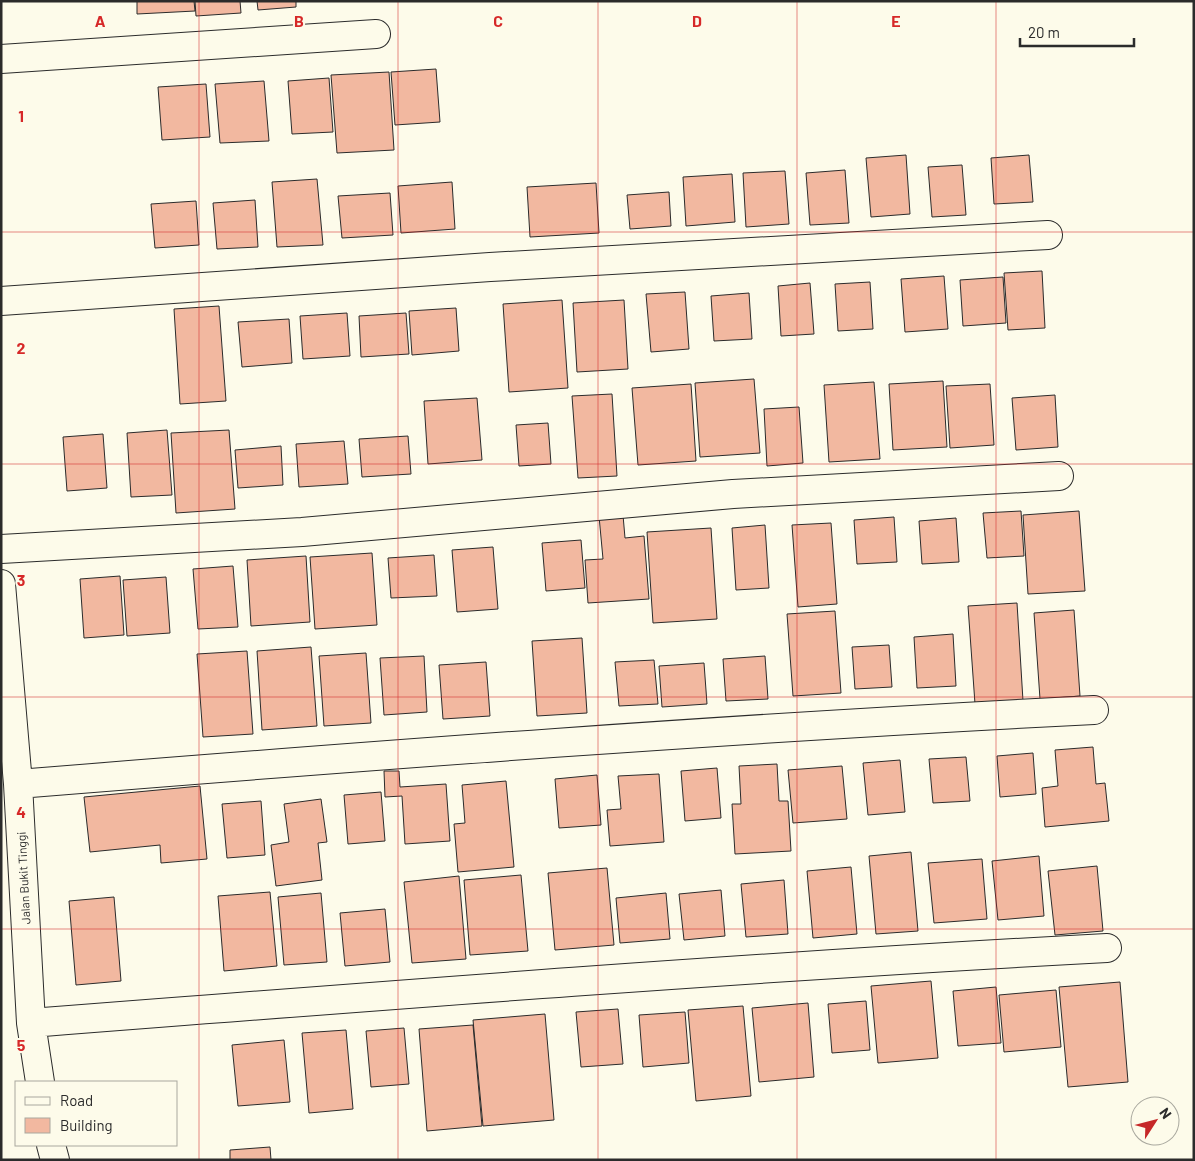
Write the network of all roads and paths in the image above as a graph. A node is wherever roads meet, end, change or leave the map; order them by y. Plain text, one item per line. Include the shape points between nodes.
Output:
1 (376, 34) dead end
2 (1, 59) edge
3 (1048, 235) dead end
4 (1, 301) edge
5 (1059, 476) dead end
6 (1, 549) edge
7 (1, 584) edge
8 (1094, 710) dead end
9 (18, 784) junction
10 (1107, 948) dead end
11 (31, 1023) junction
12 (40, 1081) edge
13 (51, 1146) edge
14 (55, 1160) edge

1 - 2 street
3 - 4 street via 490,267
5 - 6 street via 733,494 302,532
7 - 9 street, Jalan Bukit Tinggi
8 - 9 street via 421,752
9 - 11 street, Jalan Bukit Tinggi
10 - 11 street via 863,961
11 - 12 street, Jalan Bukit Tinggi
13 - 14 street

